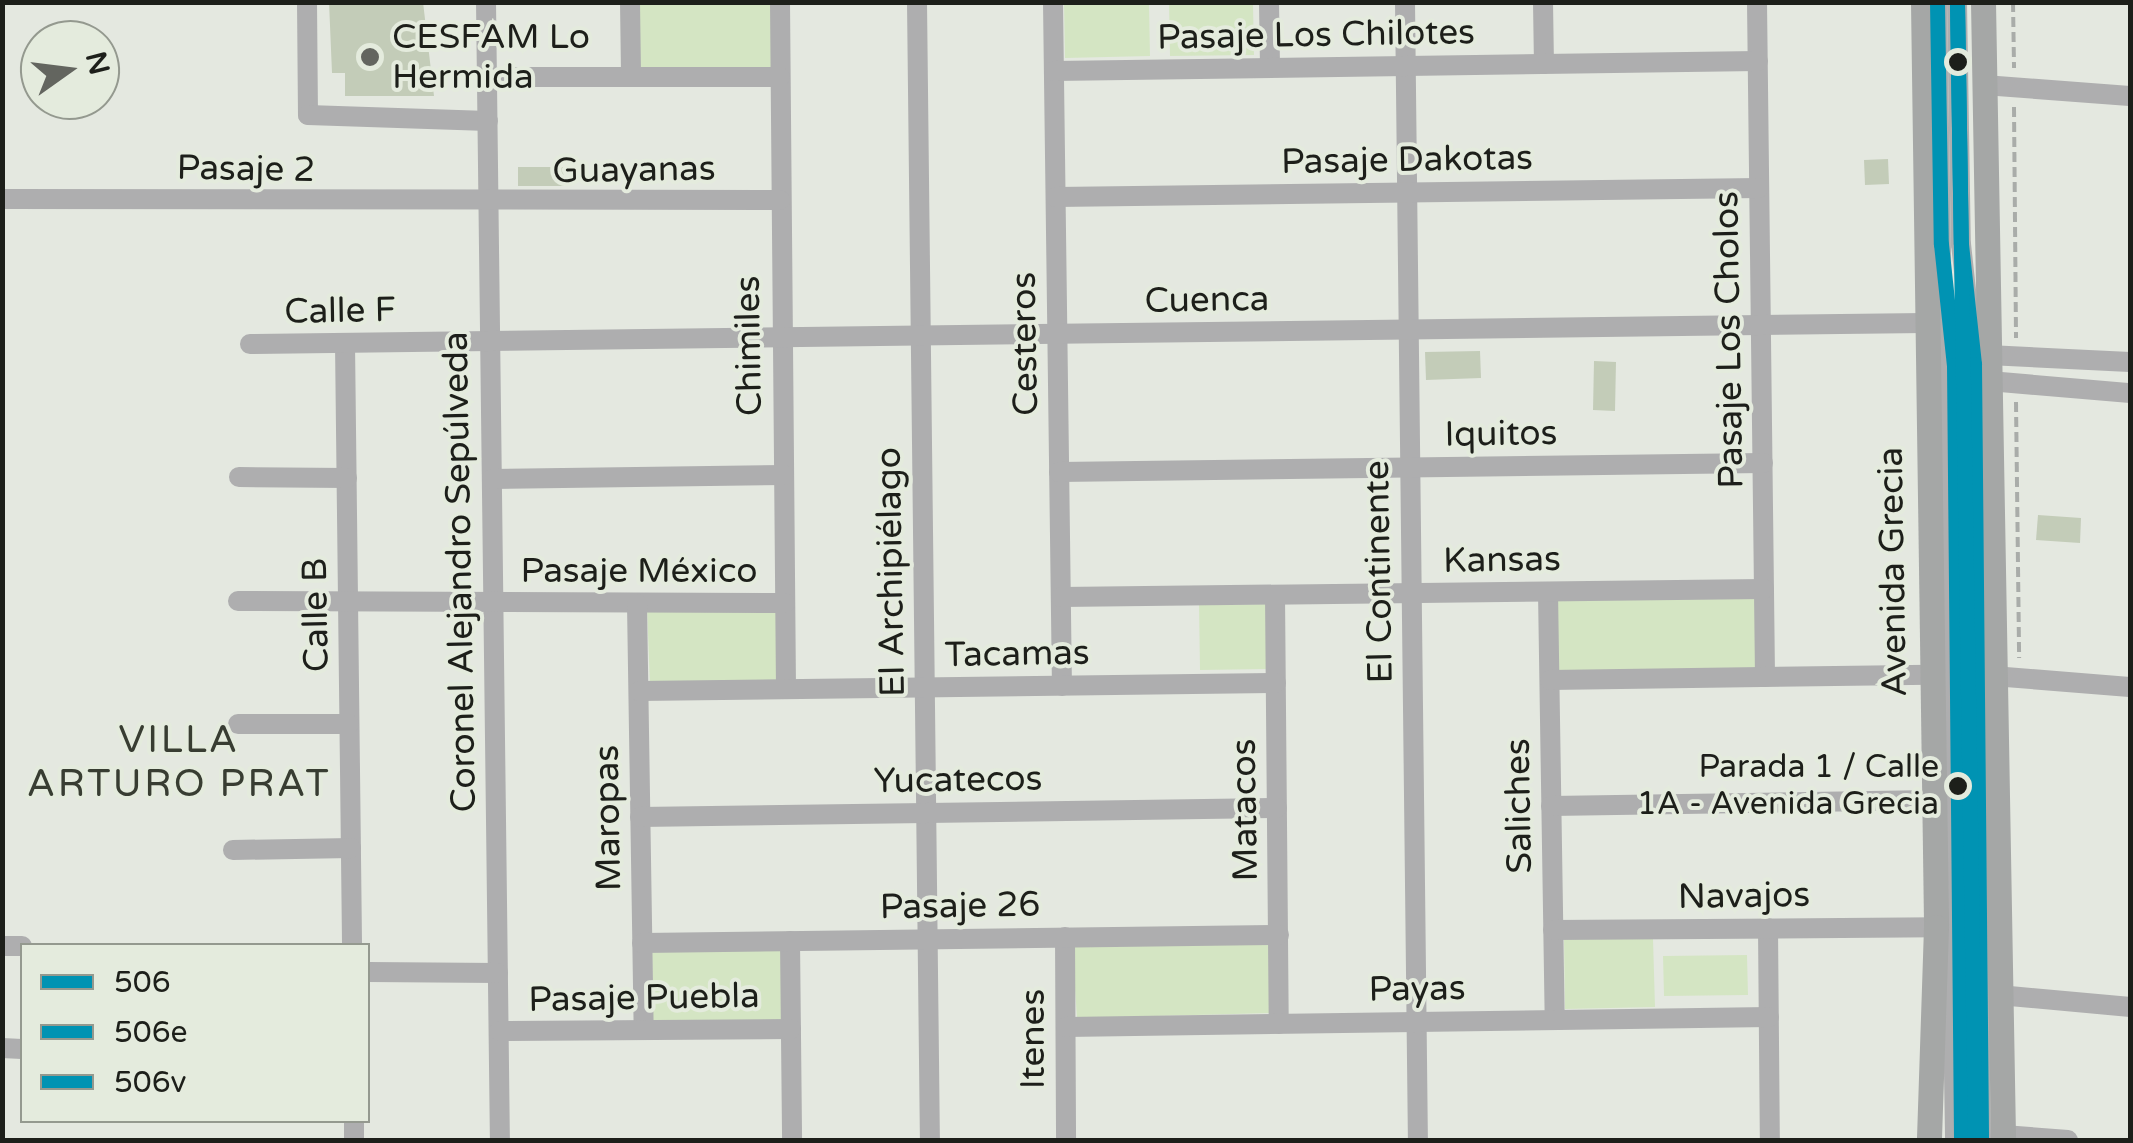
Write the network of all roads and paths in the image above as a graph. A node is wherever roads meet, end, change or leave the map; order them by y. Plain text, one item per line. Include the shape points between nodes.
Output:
1 (307, 2) edge
2 (486, 2) edge
3 (630, 2) edge
4 (780, 2) edge
5 (917, 2) edge
6 (1053, 2) edge
7 (1269, 2) edge
8 (1405, 2) edge
9 (1543, 2) edge
10 (1757, 2) edge
11 (1923, 2) edge
12 (1937, 2) edge
13 (1957, 2) edge
14 (1983, 2) edge
15 (2013, 2) edge
16 (1758, 61) junction
17 (1544, 64) junction
18 (1406, 66) junction
19 (1270, 68) junction
20 (1054, 71) junction
21 (630, 76) junction
22 (780, 76) junction
23 (487, 77) junction
24 (1984, 85) junction
25 (2014, 87) junction
26 (2130, 96) edge
27 (488, 121) junction
28 (1759, 188) junction
29 (1407, 192) junction
30 (1056, 197) junction
31 (2, 199) edge
32 (780, 200) junction
33 (489, 204) junction
34 (1925, 324) junction
35 (1761, 326) junction
36 (1409, 330) junction
37 (1058, 334) junction
38 (921, 336) junction
39 (782, 338) junction
40 (490, 342) junction
41 (345, 343) junction
42 (250, 344) dead end
43 (2016, 355) junction
44 (2130, 362) edge
45 (1988, 368) junction
46 (2016, 384) junction
47 (2130, 394) edge
48 (1763, 464) junction
49 (1410, 468) junction
50 (1059, 472) junction
51 (784, 475) junction
52 (239, 478) dead end
53 (346, 478) junction
54 (492, 479) junction
55 (1764, 589) junction
56 (1548, 592) junction
57 (1412, 593) junction
58 (1275, 595) junction
59 (1061, 597) junction
60 (238, 601) dead end
61 (348, 601) junction
62 (784, 602) junction
63 (494, 603) junction
64 (638, 604) junction
65 (1930, 675) junction
66 (1765, 677) junction
67 (2005, 677) junction
68 (1550, 680) junction
69 (1276, 683) junction
70 (1062, 686) junction
71 (2130, 687) edge
72 (925, 688) junction
73 (786, 689) junction
74 (639, 691) junction
75 (238, 724) dead end
76 (350, 724) junction
77 (1932, 800) junction
78 (1551, 806) junction
79 (1277, 808) junction
80 (926, 812) junction
81 (640, 816) junction
82 (351, 848) junction
83 (233, 850) dead end
84 (1936, 927) junction
85 (1768, 928) junction
86 (1553, 930) junction
87 (1279, 934) junction
88 (1065, 937) junction
89 (928, 939) junction
90 (790, 941) junction
91 (352, 943) edge
92 (642, 943) junction
93 (370, 972) edge
94 (498, 973) junction
95 (2004, 995) junction
96 (2130, 1007) edge
97 (1769, 1016) junction
98 (1554, 1020) junction
99 (1417, 1022) junction
100 (1279, 1024) junction
101 (1066, 1027) junction
102 (790, 1029) junction
103 (644, 1030) junction
104 (498, 1032) junction
105 (1998, 1135) edge
106 (500, 1140) edge
107 (792, 1140) edge
108 (930, 1140) edge
109 (1066, 1140) edge
110 (1418, 1140) edge
111 (1770, 1140) edge
112 (1930, 1140) edge
113 (1955, 1140) edge
114 (2068, 1140) edge

1 - 27 street via 308,115
2 - 23 street, Coronel Alejandro Sepúlveda
3 - 21 street
4 - 22 street, Chimiles
5 - 38 street, El Archipiélago
6 - 20 street, Cesteros
7 - 19 street
8 - 18 street, El Continente
9 - 17 street
10 - 16 street, Pasaje Los Cholos
11 - 34 main road, Avenida Grecia
12 - 113 street
13 - 105 street
14 - 24 main road
15 - 25 path
16 - 17 street, Pasaje Los Chilotes
16 - 28 street, Pasaje Los Cholos
17 - 18 street, Pasaje Los Chilotes
18 - 19 street, Pasaje Los Chilotes
18 - 29 street, El Continente
19 - 20 street, Pasaje Los Chilotes
20 - 30 street, Cesteros
21 - 22 street
21 - 23 street
22 - 32 street, Chimiles
23 - 27 street, Coronel Alejandro Sepúlveda
24 - 25 street
24 - 45 main road
25 - 26 street
25 - 43 path
27 - 33 street, Coronel Alejandro Sepúlveda
28 - 29 street, Pasaje Dakotas
28 - 35 street, Pasaje Los Cholos
29 - 30 street, Pasaje Dakotas
29 - 36 street, El Continente
30 - 37 street, Cesteros
31 - 33 street, Pasaje 2
32 - 33 street, Guayanas
32 - 39 street, Chimiles
33 - 40 street, Coronel Alejandro Sepúlveda
34 - 35 street, Cuenca
34 - 65 main road, Avenida Grecia
35 - 36 street, Cuenca
35 - 48 street, Pasaje Los Cholos
36 - 37 street, Cuenca
36 - 49 street, El Continente
37 - 38 street, Cuenca
37 - 50 street, Cesteros
38 - 39 street, Cuenca
38 - 72 street, El Archipiélago
39 - 40 street, Cuenca
39 - 51 street, Chimiles
40 - 41 street, Calle F
40 - 54 street, Coronel Alejandro Sepúlveda
41 - 42 street, Calle F
41 - 53 street, Calle B
43 - 44 street
43 - 45 street
45 - 46 street
45 - 67 main road
46 - 47 street
46 - 67 path
48 - 49 street, Iquitos
48 - 55 street, Pasaje Los Cholos
49 - 50 street, Iquitos
49 - 57 street, El Continente
50 - 59 street, Cesteros
51 - 54 street
51 - 62 street, Chimiles
52 - 53 street
53 - 61 street, Calle B
54 - 63 street, Coronel Alejandro Sepúlveda
55 - 56 street, Kansas
55 - 66 street, Pasaje Los Cholos
56 - 57 street, Kansas
56 - 68 street, Saliches
57 - 58 street, Kansas
57 - 99 street, El Continente
58 - 59 street, Kansas
58 - 69 street, Matacos
59 - 70 street, Cesteros
60 - 61 street, Pasaje México
61 - 63 street, Pasaje México
61 - 76 street, Calle B
62 - 64 street, Pasaje México
62 - 73 street, Chimiles
63 - 64 street, Pasaje México
63 - 94 street, Coronel Alejandro Sepúlveda
64 - 74 street, Maropas
65 - 66 street
65 - 77 main road, Avenida Grecia
66 - 68 street
67 - 71 street
67 - 95 main road
68 - 78 street, Saliches
69 - 70 street, Tacamas
69 - 79 street, Matacos
70 - 72 street, Tacamas
72 - 73 street, Tacamas
72 - 80 street, El Archipiélago
73 - 74 street, Tacamas
74 - 81 street, Maropas
75 - 76 street
76 - 82 street, Calle B
77 - 78 street
77 - 84 main road, Avenida Grecia
78 - 86 street, Saliches
79 - 80 street, Yucatecos
79 - 87 street, Matacos
80 - 81 street, Yucatecos
80 - 89 street, El Archipiélago
81 - 92 street, Maropas
82 - 83 street
82 - 91 street, Calle B
84 - 85 street, Navajos
84 - 112 main road, Avenida Grecia
85 - 86 street, Navajos
85 - 97 street
86 - 98 street, Saliches
87 - 88 street, Pasaje 26
87 - 100 street, Matacos
88 - 89 street, Pasaje 26
88 - 101 street, Itenes
89 - 90 street, Pasaje 26
89 - 108 street, El Archipiélago
90 - 92 street, Pasaje 26
90 - 102 street
92 - 103 street, Maropas
93 - 94 street
94 - 104 street, Coronel Alejandro Sepúlveda
95 - 96 street
95 - 105 main road
97 - 98 street, Payas
97 - 111 street
98 - 99 street, Payas
99 - 100 street, Payas
99 - 110 street, El Continente
100 - 101 street, Payas
101 - 109 street, Itenes
102 - 103 street, Pasaje Puebla
102 - 107 street
103 - 104 street, Pasaje Puebla
104 - 106 street, Coronel Alejandro Sepúlveda
105 - 114 street

